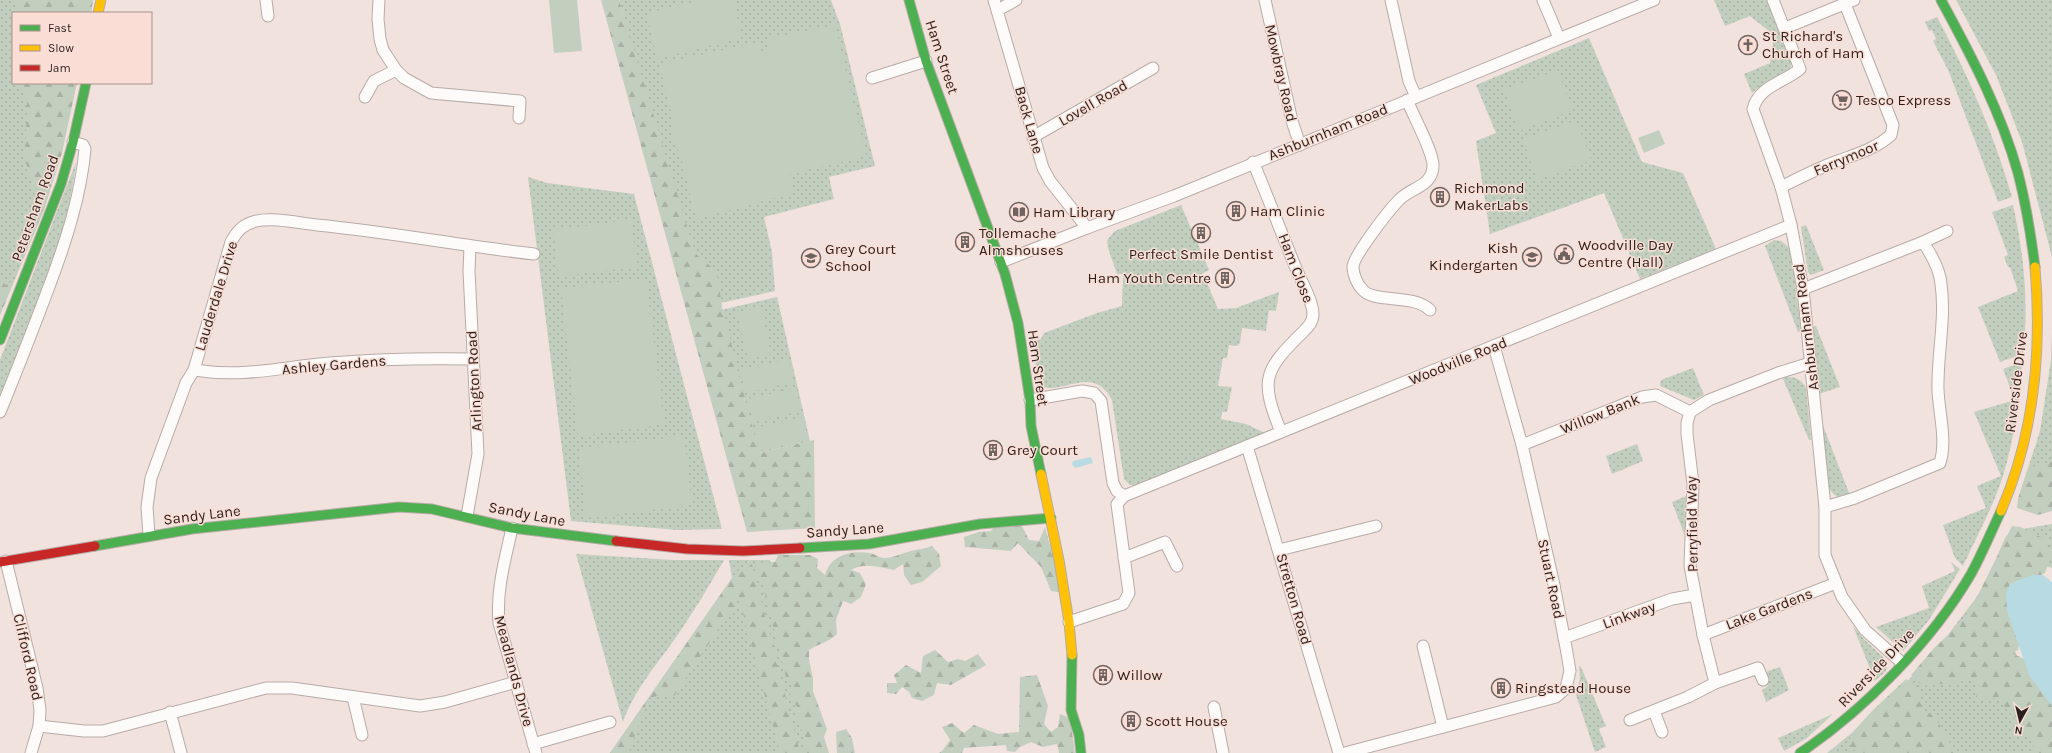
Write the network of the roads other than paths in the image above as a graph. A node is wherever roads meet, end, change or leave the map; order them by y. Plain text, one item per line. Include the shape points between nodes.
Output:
1 (101, 0) edge
2 (266, 0) edge
3 (379, 0) edge
4 (909, 0) edge
5 (1016, 0) edge
6 (1265, 0) edge
7 (1391, 0) edge
8 (1543, 0) edge
9 (1654, 0) edge
10 (1773, 0) edge
11 (1941, 0) edge
12 (1849, 2) edge
13 (996, 5) edge
14 (98, 12) edge
15 (268, 16) dead end
16 (1785, 28) junction
17 (1559, 38) junction
18 (926, 61) junction
19 (1153, 68) dead end
20 (396, 70) junction
21 (872, 78) dead end
22 (86, 84) edge
23 (365, 96) dead end
24 (1411, 99) junction
25 (519, 118) dead end
26 (1033, 137) junction
27 (73, 142) junction
28 (1300, 145) junction
29 (1253, 162) junction
30 (1781, 187) junction
31 (1791, 225) junction
32 (1087, 228) junction
33 (1947, 231) dead end
34 (1923, 242) junction
35 (470, 246) junction
36 (534, 254) dead end
37 (1001, 262) junction
38 (1803, 289) junction
39 (1430, 310) dead end
40 (0, 340) edge
41 (1494, 346) junction
42 (473, 359) junction
43 (1810, 363) junction
44 (194, 370) junction
45 (1030, 400) junction
46 (0, 412) edge
47 (1690, 412) junction
48 (1281, 432) junction
49 (1522, 445) junction
50 (1247, 446) junction
51 (1124, 496) junction
52 (1825, 507) junction
53 (467, 516) junction
54 (1051, 518) junction
55 (1376, 526) dead end
56 (512, 528) junction
57 (149, 535) junction
58 (1279, 550) junction
59 (1124, 558) junction
60 (3, 561) edge
61 (1177, 566) dead end
62 (1836, 583) junction
63 (1695, 595) junction
64 (1069, 622) junction
65 (1703, 635) junction
66 (1564, 638) junction
67 (1423, 646) dead end
68 (1902, 663) junction
69 (1763, 680) dead end
70 (516, 682) junction
71 (1715, 683) junction
72 (353, 697) junction
73 (1214, 708) dead end
74 (1654, 711) junction
75 (170, 712) junction
76 (1630, 720) dead end
77 (610, 722) dead end
78 (39, 726) junction
79 (1443, 727) junction
80 (1662, 732) dead end
81 (362, 735) dead end
82 (534, 749) edge
83 (31, 753) edge
84 (182, 753) edge
85 (1081, 753) edge
86 (1223, 753) edge
87 (1339, 753) edge
88 (1346, 753) edge
89 (1800, 753) edge

1 - 14 street
2 - 15 street
3 - 20 street via 380,39 383,50
4 - 18 street, Ham Street
5 - 13 street
6 - 28 street, Mowbray Road via 1292,121
7 - 24 street
8 - 17 street
9 - 17 street, Ashburnham Road
10 - 16 street, Ashburnham Road
11 - 68 street, Riverside Drive via 1983,82 2020,180 2036,267 2037,339 2030,413 2020,455 2003,505 1971,573 1932,630
12 - 16 street
12 - 30 street, Ferrymoor via 1893,125 1891,135 1882,143 1860,154 1838,161
13 - 26 street, Back Lane
16 - 30 street, Ashburnham Road via 1800,69 1791,77 1764,91 1756,99 1753,109
17 - 24 street, Ashburnham Road
18 - 21 street
18 - 37 street, Ham Street
19 - 26 street, Lovell Road
20 - 23 street via 374,81
20 - 25 street via 431,93 520,101
22 - 27 street, Petersham Road
24 - 28 street, Ashburnham Road
24 - 39 street via 1433,164 1431,176 1426,183 1400,198 1358,253 1353,267 1355,278 1362,290 1372,295 1417,302
26 - 32 street, Back Lane via 1050,181
27 - 40 street, Petersham Road via 61,184
27 - 46 street via 83,145 85,149 66,239 29,342
28 - 29 street, Ashburnham Road
29 - 32 street, Ashburnham Road via 1174,196
29 - 48 street, Ham Close via 1313,314 1310,325 1281,353 1270,373 1268,393
30 - 31 street, Ashburnham Road
31 - 38 street, Ashburnham Road
31 - 41 street, Woodville Road
32 - 37 street, Ashburnham Road
33 - 34 street
34 - 38 street
34 - 52 street via 1931,254 1941,283 1943,318 1938,389 1943,452 1940,463 1855,498
35 - 36 street, Lauderdale Drive
35 - 42 street, Arlington Road
35 - 44 street, Lauderdale Drive via 372,230 275,221 256,221 243,226 237,230 231,242
37 - 45 street, Ham Street via 1022,339
38 - 43 street, Ashburnham Road
41 - 48 street, Woodville Road
41 - 49 street, Stuart Road
42 - 44 street, Ashley Gardens via 418,358 330,363 253,374 219,374
42 - 53 street, Arlington Road via 478,454
43 - 47 street via 1709,400
43 - 52 street, Ashburnham Road
44 - 57 street, Lauderdale Drive via 186,383 151,478 147,507
45 - 51 street via 1082,391 1097,396 1101,401 1113,483 1116,491
45 - 54 street, Ham Street via 1031,426
47 - 49 street, Willow Bank via 1656,395 1642,397
47 - 63 street, Perryfield Way via 1687,429 1694,484 1690,558
48 - 50 street, Woodville Road
49 - 66 street, Stuart Road
50 - 51 street, Woodville Road
50 - 58 street, Stretton Road
51 - 59 street via 1117,504
52 - 62 street, Ashburnham Road via 1825,554
53 - 56 street, Sandy Lane
53 - 57 street, Sandy Lane via 432,509 399,507
54 - 56 street, Sandy Lane via 980,524 870,544 743,550 671,547
54 - 64 street, Ham Street
55 - 58 street
56 - 70 street, Meadlands Drive via 497,602 499,623
57 - 60 street, Sandy Lane
58 - 87 street, Stretton Road
59 - 61 street via 1165,542
59 - 64 street via 1129,593 1123,604
60 - 78 street, Clifford Road via 37,688
62 - 65 street, Lake Gardens
62 - 68 street, Ashburnham Road via 1842,597 1865,630
63 - 65 street, Perryfield Way
63 - 66 street, Linkway via 1672,599
64 - 85 street, Ham Street via 1072,645 1071,710 1079,735
65 - 71 street, Perryfield Way
66 - 79 street, Stuart Road via 1570,671 1566,688 1556,697
67 - 79 street
68 - 89 street, Riverside Drive via 1856,711
69 - 71 street via 1758,668
70 - 72 street via 445,702 420,706
70 - 82 street, Meadlands Drive
71 - 74 street
72 - 75 street via 292,688 266,688
72 - 81 street
73 - 86 street
74 - 76 street
74 - 80 street
75 - 78 street via 103,731
75 - 84 street
77 - 82 street, Meadlands Drive
78 - 83 street, Clifford Road
79 - 88 street, Stuart Road

